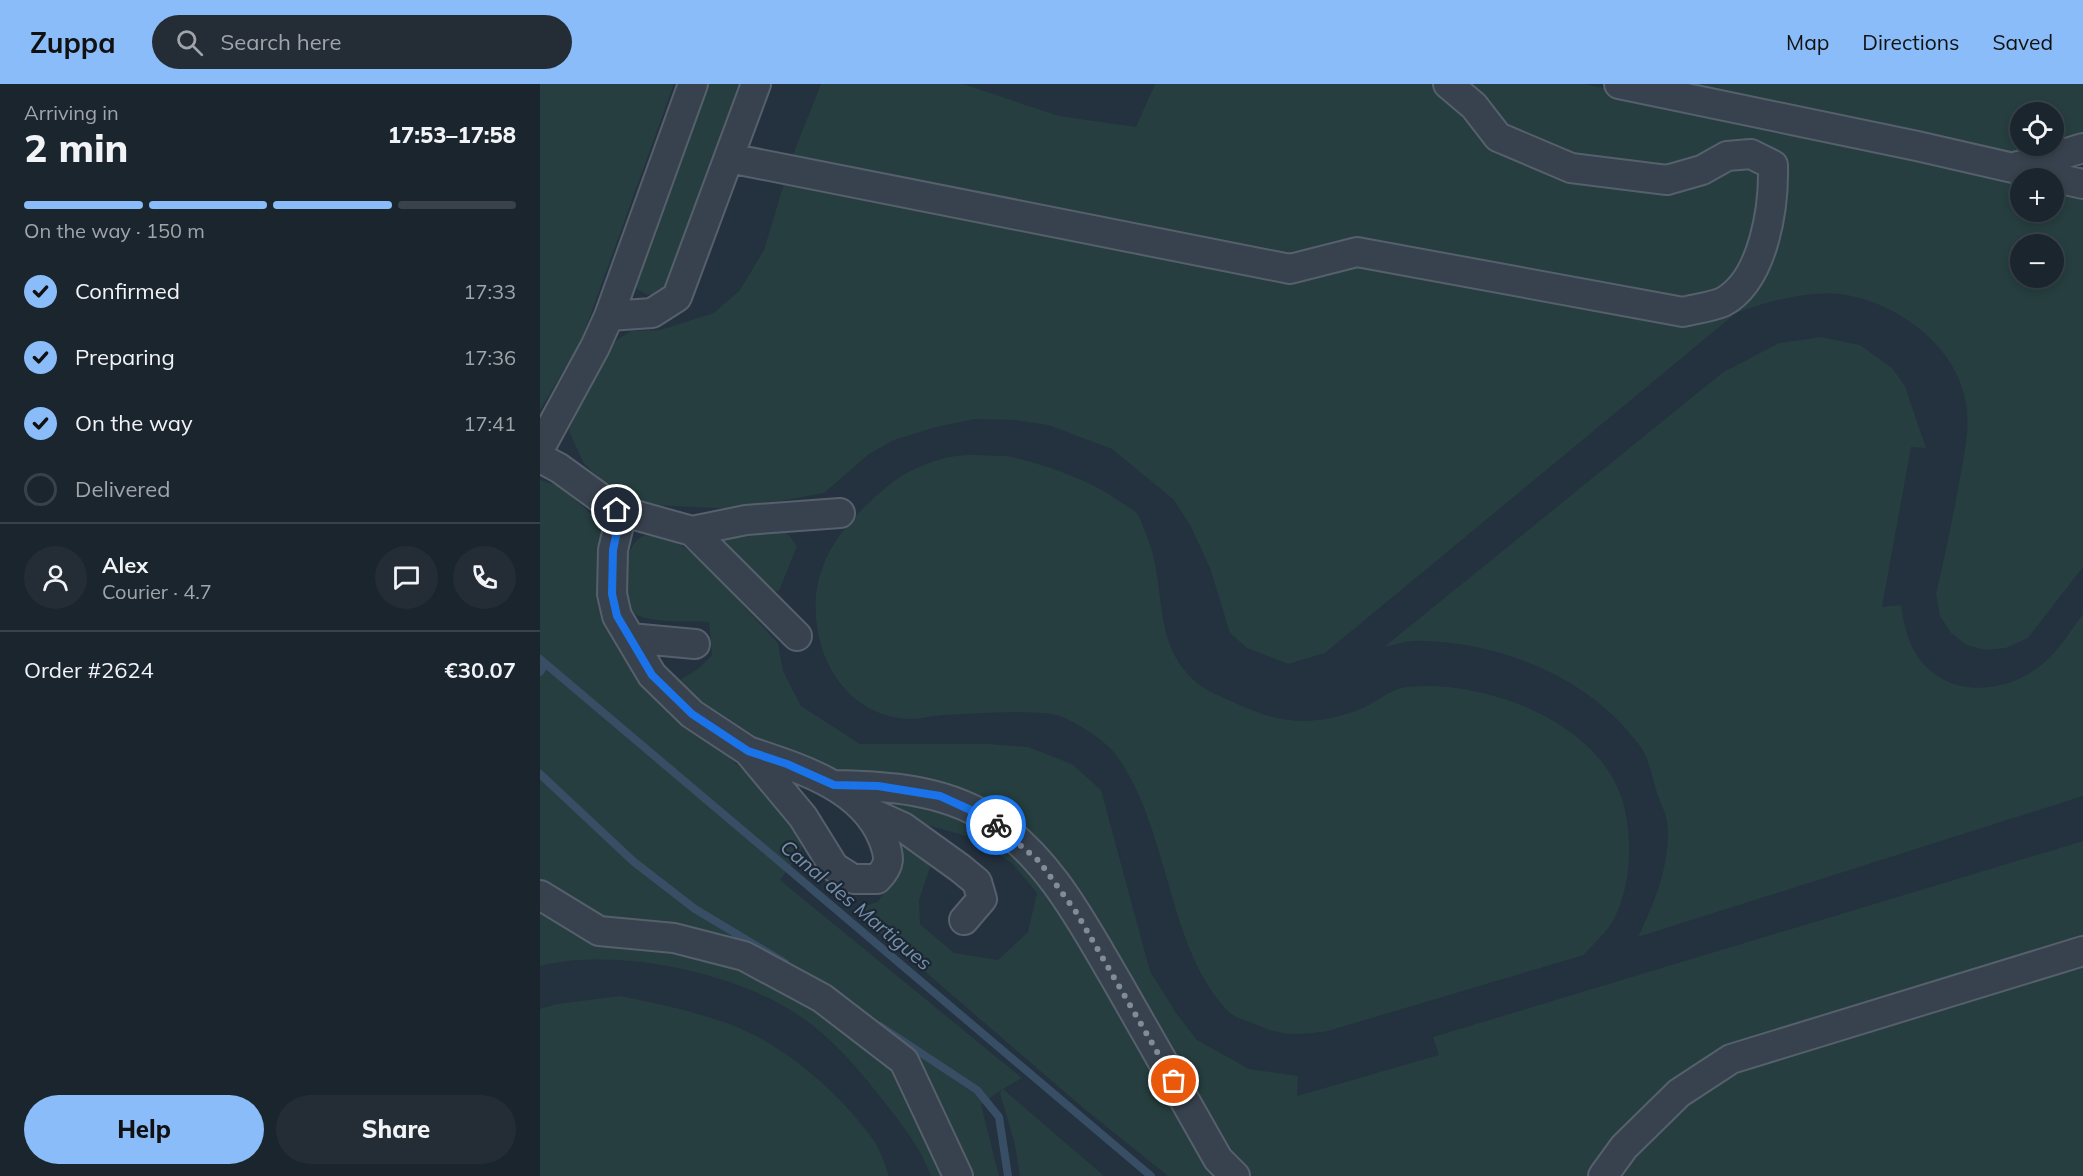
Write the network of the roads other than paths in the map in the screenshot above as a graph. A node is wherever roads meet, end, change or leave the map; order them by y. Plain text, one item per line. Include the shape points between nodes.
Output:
1 (693, 84) edge
2 (756, 84) edge
3 (1448, 84) edge
4 (1619, 84) edge
5 (2083, 148) edge
6 (729, 158) junction
7 (2007, 166) junction
8 (2083, 184) edge
9 (609, 316) junction
10 (540, 448) edge
11 (540, 458) edge
12 (621, 512) junction
13 (840, 513) dead end
14 (692, 531) junction
15 (797, 636) dead end
16 (630, 638) junction
17 (695, 644) dead end
18 (748, 751) junction
19 (834, 785) junction
20 (865, 810) junction
21 (540, 895) edge
22 (964, 920) dead end
23 (2083, 951) edge
24 (958, 1176) edge
25 (1235, 1176) edge
26 (1603, 1176) edge

1 - 9 lane
2 - 6 lane
3 - 6 lane via 1474,106 1498,137 1570,168 1667,180 1702,170 1727,156 1751,154 1773,165 1770,218 1744,287 1722,302 1683,312 1357,252 1290,269
4 - 7 lane
5 - 7 lane via 2028,165
6 - 9 lane via 677,297 652,313
7 - 8 lane
9 - 10 lane
11 - 12 lane
12 - 14 lane
12 - 16 lane via 613,550 612,594 617,616
13 - 14 lane via 746,520
14 - 15 lane
16 - 17 lane
16 - 18 lane via 652,675 684,706
18 - 19 lane
18 - 20 lane via 802,817 834,867 853,879 877,879 888,867 890,855 877,823
19 - 20 lane
19 - 25 lane via 878,786 940,796 988,818 1039,861 1076,912 1218,1159
20 - 22 lane via 903,827 977,882 982,900
21 - 24 lane via 599,931 674,938 744,956 822,998 904,1061
23 - 26 lane via 1731,1059 1679,1093 1624,1147

